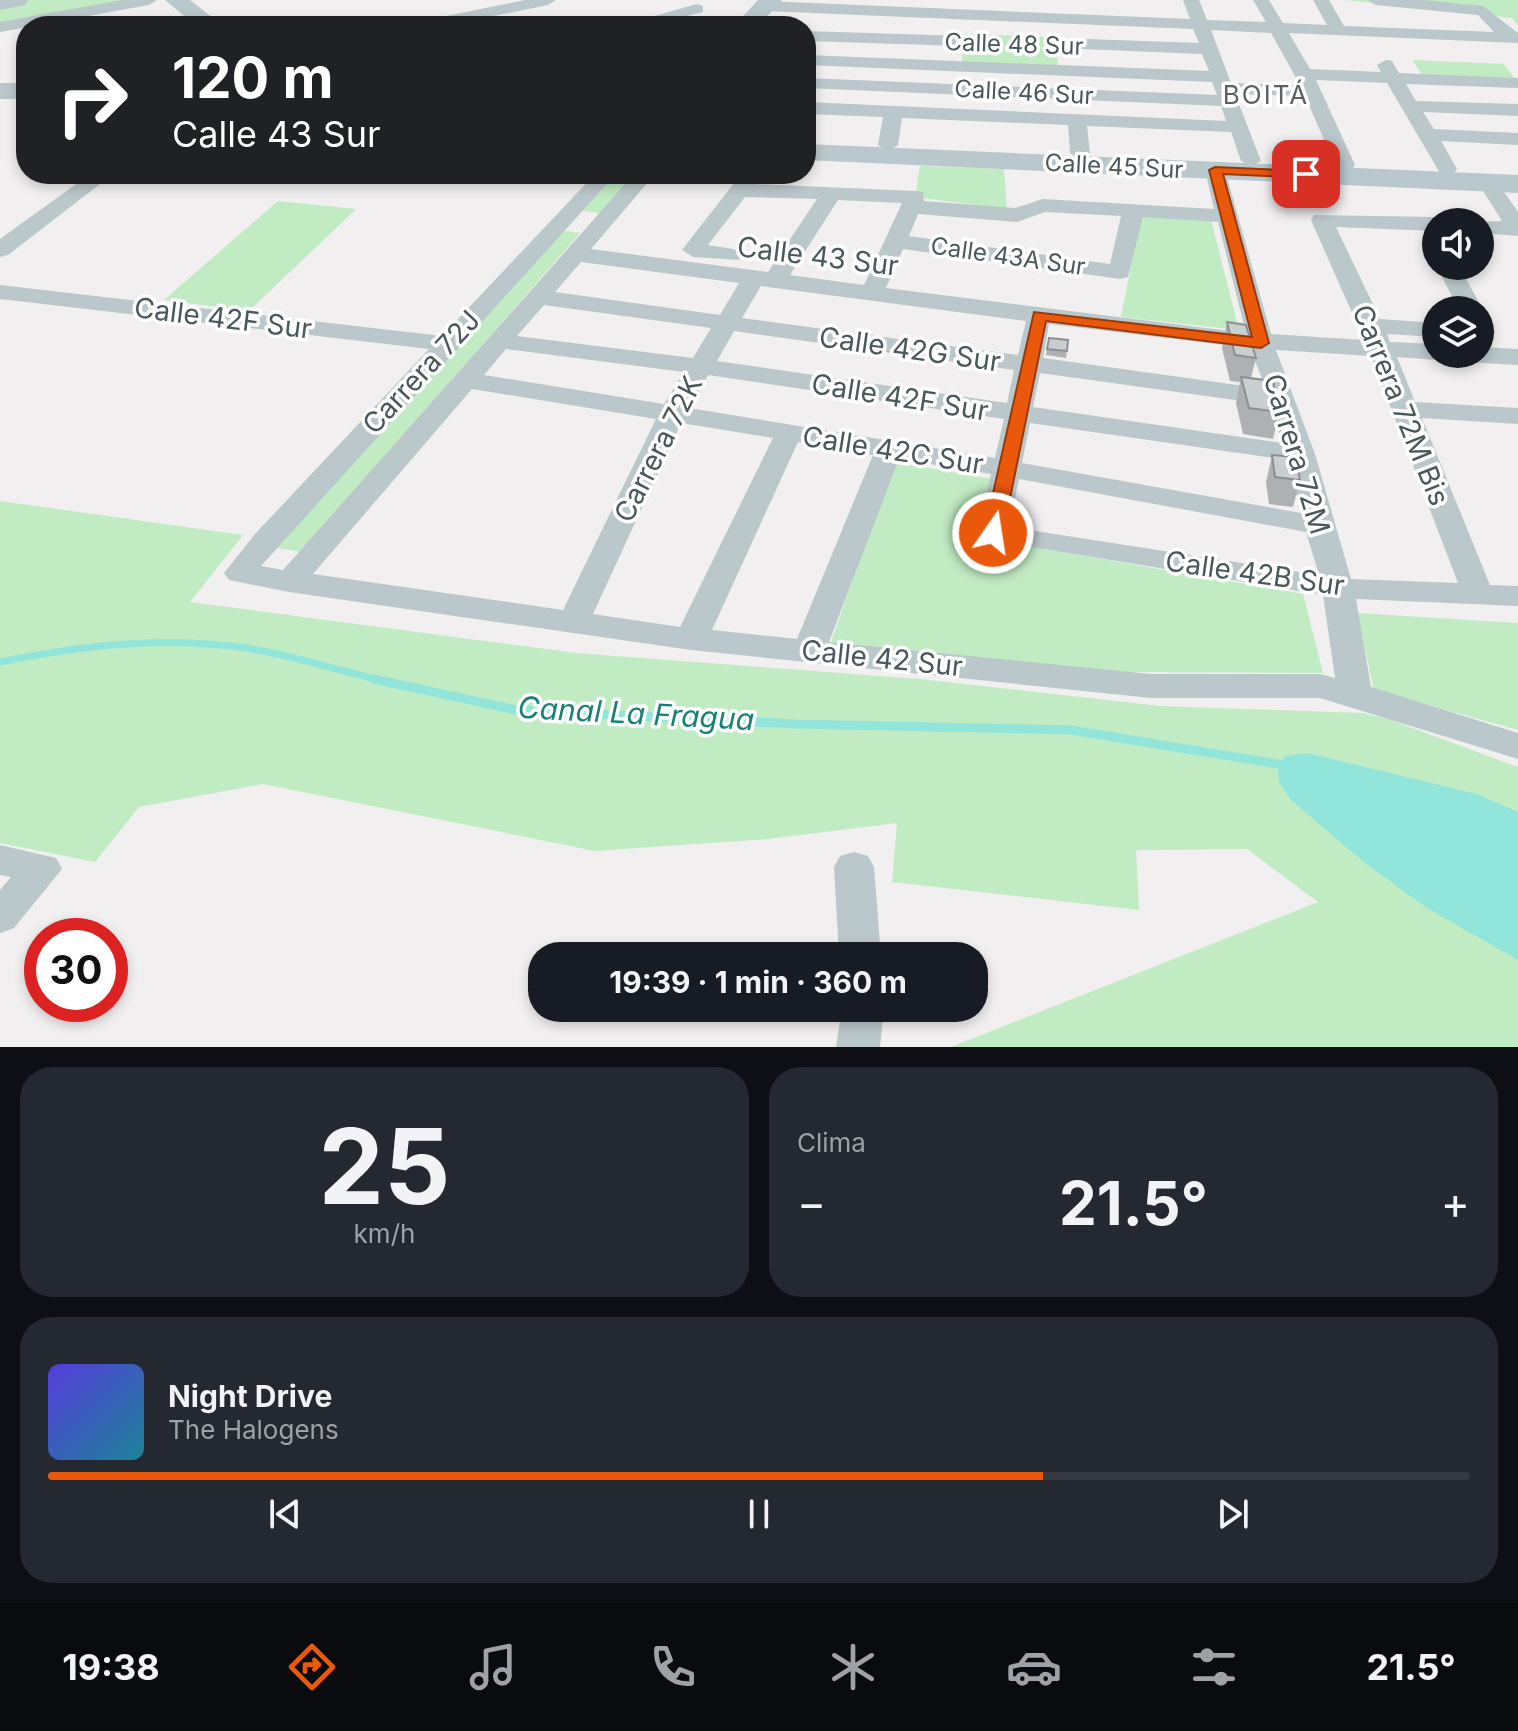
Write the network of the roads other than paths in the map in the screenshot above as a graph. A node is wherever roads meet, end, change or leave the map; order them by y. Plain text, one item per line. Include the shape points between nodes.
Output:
1 (17, 0) edge
2 (149, 0) edge
3 (176, 0) edge
4 (548, 0) edge
5 (1119, 0) edge
6 (1191, 0) edge
7 (1261, 0) edge
8 (1321, 0) edge
9 (1376, 0) edge
10 (0, 3) edge
11 (780, 8) edge
12 (965, 8) edge
13 (697, 9) dead end
14 (434, 10) dead end
15 (61, 16) edge
16 (169, 16) edge
17 (198, 16) edge
18 (444, 16) edge
19 (470, 16) edge
20 (667, 16) edge
21 (1122, 22) junction
22 (1201, 25) junction
23 (1277, 27) junction
24 (1338, 29) junction
25 (816, 36) edge
26 (1508, 37) edge
27 (962, 41) dead end
28 (1058, 43) dead end
29 (1211, 49) junction
30 (1403, 57) dead end
31 (816, 60) edge
32 (1518, 67) edge
33 (1007, 68) junction
34 (1394, 78) junction
35 (1308, 82) junction
36 (816, 83) edge
37 (1518, 83) edge
38 (910, 88) junction
39 (1224, 89) junction
40 (1008, 92) junction
41 (1060, 94) junction
42 (1410, 106) junction
43 (816, 109) edge
44 (1518, 110) edge
45 (900, 113) junction
46 (1069, 120) junction
47 (1239, 127) junction
48 (1427, 135) junction
49 (1518, 139) edge
50 (816, 141) edge
51 (888, 145) junction
52 (816, 152) edge
53 (1080, 153) junction
54 (1251, 161) junction
55 (1345, 165) junction
56 (1447, 169) junction
57 (1215, 170) junction
58 (1518, 172) edge
59 (1488, 183) junction
60 (89, 184) edge
61 (596, 184) edge
62 (636, 184) edge
63 (743, 184) edge
64 (752, 184) edge
65 (1518, 184) edge
66 (831, 194) junction
67 (914, 202) junction
68 (1133, 211) junction
69 (1228, 216) junction
70 (563, 218) junction
71 (601, 223) junction
72 (1422, 224) edge
73 (1494, 227) edge
74 (1518, 228) edge
75 (897, 241) junction
76 (0, 250) edge
77 (574, 254) junction
78 (773, 274) junction
79 (0, 292) edge
80 (872, 293) junction
81 (537, 297) junction
82 (1039, 315) junction
83 (727, 323) junction
84 (1422, 332) edge
85 (1375, 338) junction
86 (499, 341) junction
87 (1261, 343) junction
88 (447, 344) junction
89 (1422, 349) edge
90 (699, 366) junction
91 (1030, 366) junction
92 (465, 380) junction
93 (1283, 399) junction
94 (1403, 409) junction
95 (673, 412) junction
96 (1020, 416) junction
97 (1518, 416) edge
98 (789, 433) junction
99 (889, 449) junction
100 (1301, 454) junction
101 (1009, 469) junction
102 (1320, 525) junction
103 (240, 573) joint
104 (289, 582) junction
105 (1338, 588) junction
106 (1477, 592) junction
107 (1518, 596) edge
108 (572, 624) junction
109 (691, 639) junction
110 (809, 651) junction
111 (1355, 694) junction
112 (1518, 746) edge
113 (0, 860) edge
114 (854, 867) dead end
115 (0, 917) edge
116 (859, 942) edge
117 (861, 1022) edge
118 (858, 1047) edge

1 - 10 street
2 - 15 street
2 - 16 street
3 - 17 street
4 - 19 street
5 - 21 street
6 - 22 street
7 - 23 street
8 - 24 street
9 - 26 street via 1471,8 1488,14
11 - 12 street
12 - 21 street
13 - 20 street
14 - 18 street
21 - 22 street
22 - 23 street
22 - 29 street
23 - 24 street
23 - 35 street
24 - 26 street
25 - 27 street
26 - 32 street
28 - 29 street
29 - 39 street
30 - 34 street via 1381,56
31 - 33 street, Calle 48 Sur
33 - 39 street, Calle 48 Sur
33 - 40 street
34 - 35 street
34 - 37 street
34 - 42 street
35 - 39 street
35 - 55 street
36 - 38 street
38 - 40 street
38 - 45 street
39 - 41 street
39 - 47 street
40 - 41 street
41 - 46 street
42 - 44 street
42 - 48 street
43 - 45 street, Calle 46 Sur
45 - 46 street, Calle 46 Sur
45 - 51 street
46 - 47 street, Calle 46 Sur
46 - 53 street
47 - 54 street
48 - 49 street
48 - 56 street
50 - 51 street, Calle 45 Sur
51 - 53 street, Calle 45 Sur
52 - 57 street, Calle 45 Sur
53 - 54 street, Calle 45 Sur
54 - 55 street, Calle 45 Sur
55 - 56 street, Calle 45 Sur
56 - 58 street, Calle 45 Sur
57 - 59 street, Calle 45 Sur
57 - 69 street, Carrera 72M
59 - 65 street, Calle 45 Sur
59 - 74 street
60 - 76 street
61 - 70 street, Carrera 72J
62 - 71 street, Carrera 72J
63 - 78 street via 693,250
64 - 66 street
66 - 67 street
66 - 78 street, Carrera 72K
67 - 68 street via 1017,215 1037,206
67 - 75 street
68 - 69 street
68 - 75 street, Calle 43A Sur via 1120,272
69 - 87 street, Carrera 72M
70 - 71 street
70 - 88 street, Carrera 72J
71 - 77 street, Carrera 72J
72 - 85 street, Carrera 72M Bis via 1322,220
73 - 74 street
75 - 80 street
77 - 78 street, Calle 43 Sur
77 - 81 street, Carrera 72J
78 - 80 street, Calle 43 Sur
78 - 83 street, Carrera 72K
79 - 88 street, Calle 42F Sur
80 - 82 street, Calle 43 Sur
81 - 83 street, Calle 42G Sur
81 - 86 street, Carrera 72J
82 - 87 street, Calle 43 Sur
82 - 91 street
83 - 90 street, Carrera 72K
83 - 91 street, Calle 42G Sur
84 - 85 street
85 - 87 street, Calle 43 Sur
85 - 89 street, Calle 43 Sur
85 - 94 street, Carrera 72M Bis
86 - 90 street, Calle 42F Sur
86 - 92 street, Carrera 72J
87 - 93 street, Carrera 72M
88 - 103 street, Carrera 72J
90 - 95 street, Carrera 72K
90 - 96 street, Calle 42F Sur
91 - 93 street, Calle 42G Sur
91 - 96 street
92 - 95 street, Calle 42C Sur
92 - 104 street, Carrera 72J
93 - 100 street, Carrera 72M
94 - 97 street
94 - 106 street, Carrera 72M Bis
95 - 98 street, Calle 42C Sur
95 - 108 street, Carrera 72K
96 - 100 street, Calle 42F Sur
96 - 101 street
98 - 99 street, Calle 42C Sur
98 - 109 street
99 - 101 street, Calle 42C Sur
99 - 110 street
100 - 102 street, Carrera 72M
101 - 102 street, Calle 42C Sur
101 - 105 street, Calle 42B Sur via 993,533
102 - 105 street, Carrera 72M
103 - 104 street, Calle 42 Sur
104 - 108 street, Calle 42 Sur
105 - 106 street, Calle 42B Sur
105 - 111 street, Carrera 72M
106 - 107 street, Calle 42B Sur
108 - 109 street, Calle 42 Sur
109 - 110 street, Calle 42 Sur
110 - 111 street, Calle 42 Sur via 1151,686 1291,684
111 - 112 street, Calle 42 Sur
113 - 115 street via 42,869
114 - 116 street
117 - 118 street

